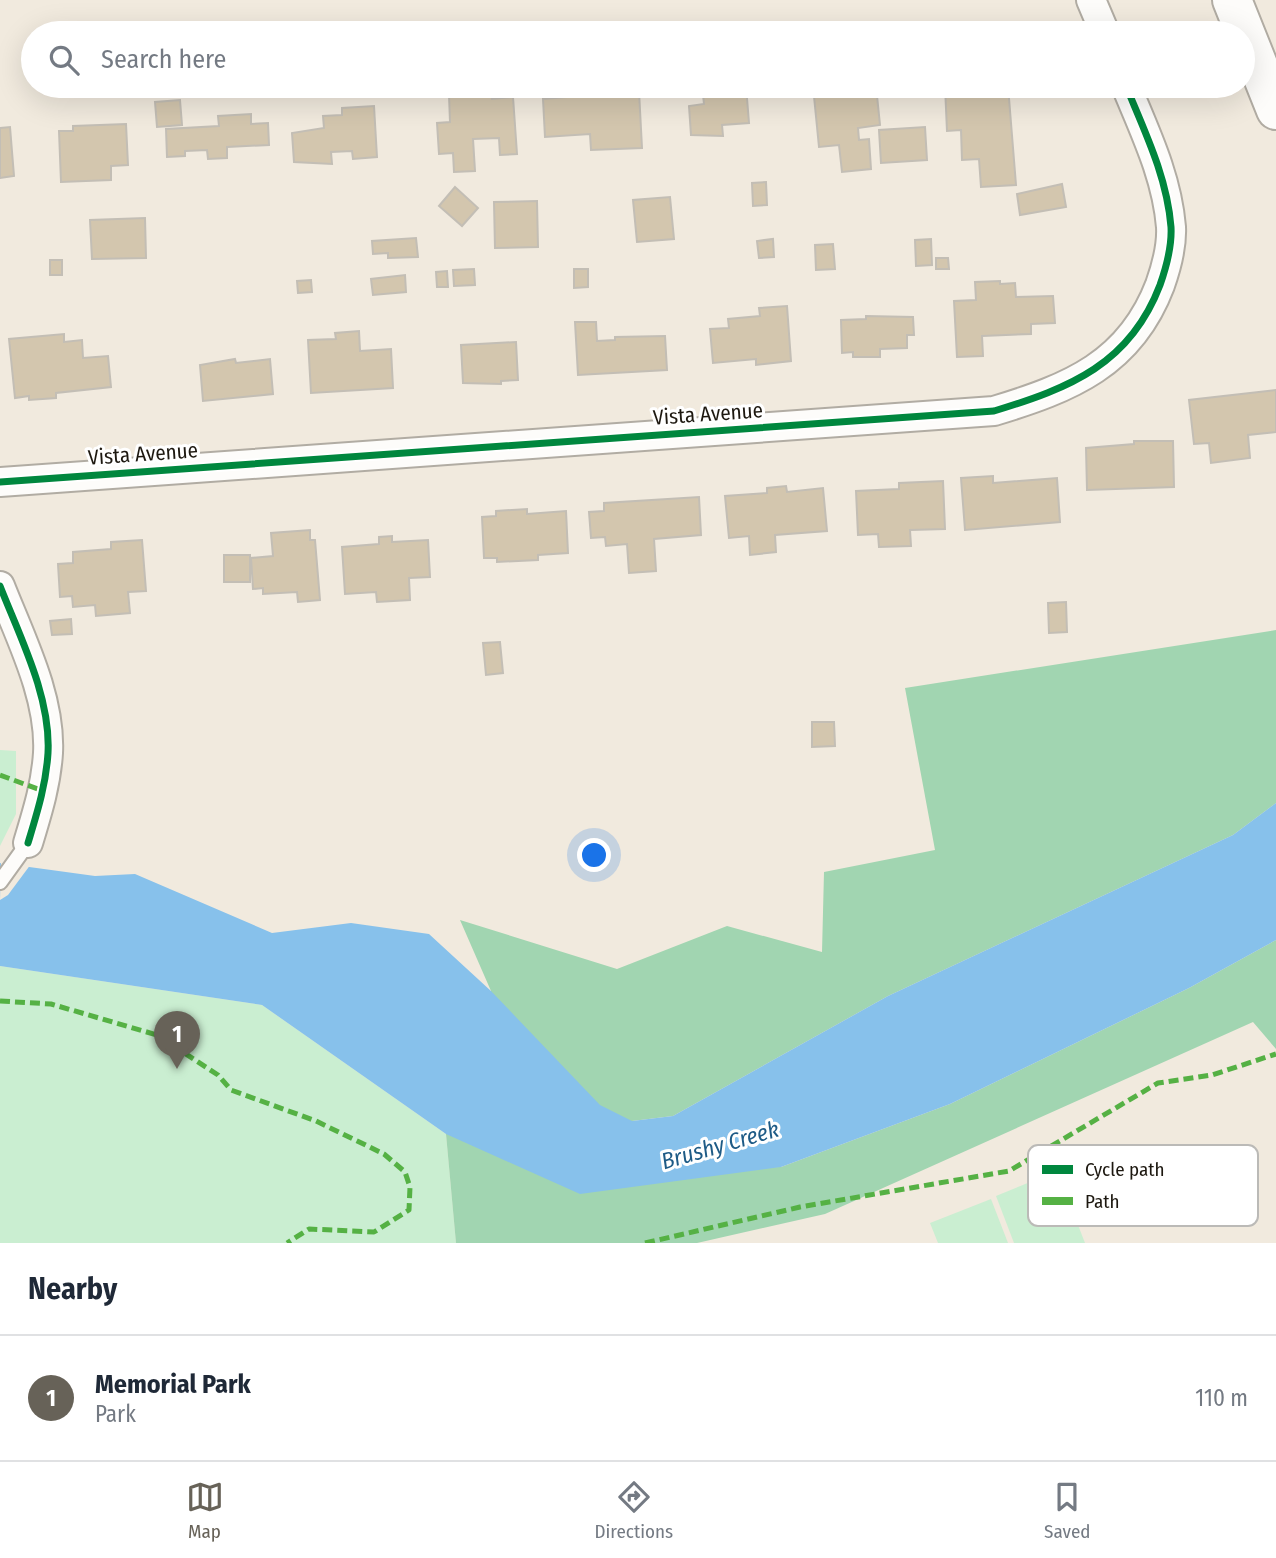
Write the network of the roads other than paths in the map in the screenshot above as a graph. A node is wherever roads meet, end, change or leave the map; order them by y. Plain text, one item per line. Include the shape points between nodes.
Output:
1 (1091, 0) edge
2 (1232, 0) edge
3 (1100, 21) edge
4 (1240, 21) edge
5 (1255, 58) edge
6 (1131, 98) edge
7 (1276, 110) edge
8 (0, 482) edge
9 (1, 593) edge
10 (28, 843) joint
11 (0, 881) edge

1 - 3 street
2 - 4 main road
5 - 7 main road
6 - 8 street, Vista Avenue via 1166,195 1171,230 1165,270 1135,332 1112,357 1078,381 1040,397 994,411
9 - 10 street via 45,714 48,750 43,792
10 - 11 lane

